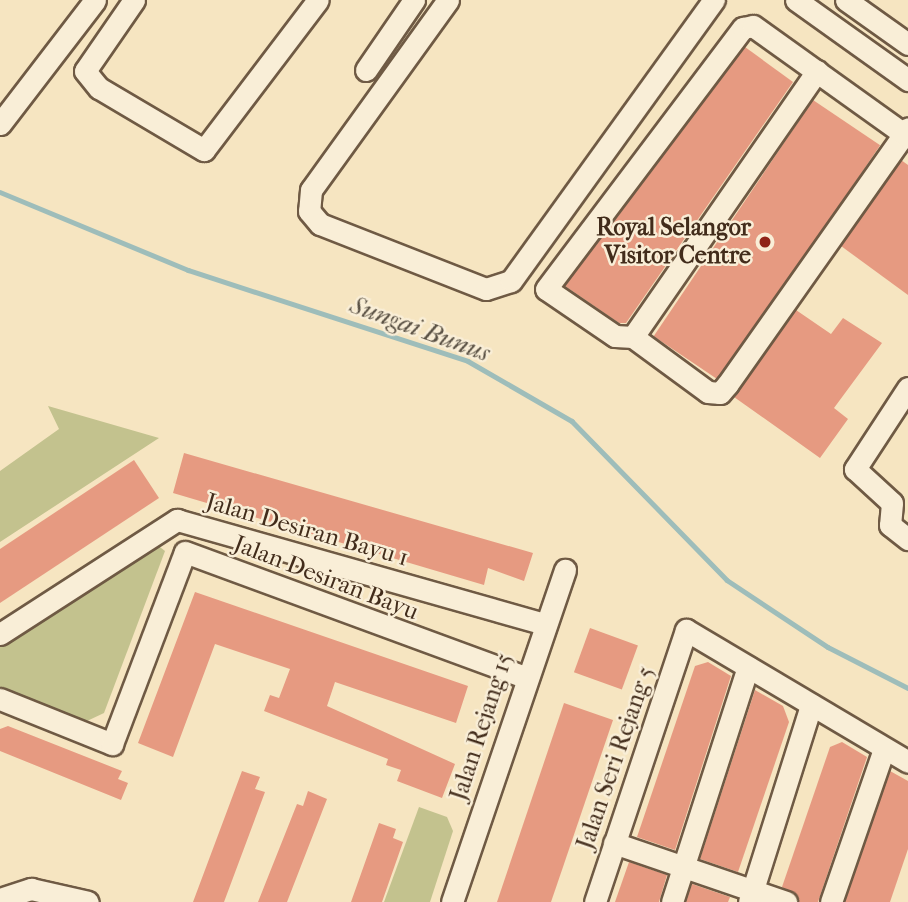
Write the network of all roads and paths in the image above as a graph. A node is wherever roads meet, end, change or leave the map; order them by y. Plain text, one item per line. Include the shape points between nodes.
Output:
1 (96, 0) edge
2 (134, 0) edge
3 (318, 0) edge
4 (447, 0) edge
5 (713, 0) edge
6 (796, 0) edge
7 (412, 1) edge
8 (849, 2) edge
9 (834, 27) junction
10 (908, 44) edge
11 (366, 71) dead end
12 (817, 71) junction
13 (908, 80) edge
14 (0, 124) edge
15 (906, 133) edge
16 (633, 337) junction
17 (908, 388) edge
18 (177, 520) junction
19 (908, 538) edge
20 (185, 552) junction
21 (565, 570) dead end
22 (544, 624) junction
23 (0, 635) edge
24 (748, 667) junction
25 (525, 677) junction
26 (0, 699) edge
27 (811, 705) junction
28 (884, 749) junction
29 (908, 762) edge
30 (614, 843) junction
31 (683, 867) junction
32 (751, 896) edge
33 (50, 897) edge
34 (0, 900) edge
35 (88, 902) edge
36 (452, 902) edge
37 (595, 902) edge
38 (672, 902) edge
39 (786, 902) edge
40 (831, 902) edge

1 - 14 street
2 - 3 street via 85,71 99,88 204,150
4 - 5 street via 311,190 309,211 320,224 486,289 511,281
6 - 9 street
7 - 11 street
8 - 9 street
8 - 10 street
9 - 13 street
12 - 15 street
12 - 16 street
12 - 16 street via 753,26 743,27 551,277 546,289 554,298 615,336
15 - 16 street via 720,393 708,392
17 - 19 street via 855,469 892,503 890,525
18 - 20 street
18 - 22 street, Jalan Desiran Bayu 1
18 - 23 street, Jalan Desiran Bayu 1
20 - 25 street, Jalan Desiran Bayu
20 - 26 street via 111,744
21 - 22 street, Jalan Rejang 15
22 - 25 street, Jalan Rejang 15
24 - 27 street
24 - 30 street, Jalan Seri Rejang 5 via 686,630
24 - 31 street
25 - 36 street, Jalan Rejang 15
27 - 28 street
27 - 32 street
28 - 29 street
28 - 40 street
30 - 31 street
30 - 37 street, Jalan Seri Rejang 5
31 - 32 street
31 - 38 street
32 - 39 street
33 - 34 street
33 - 35 street

